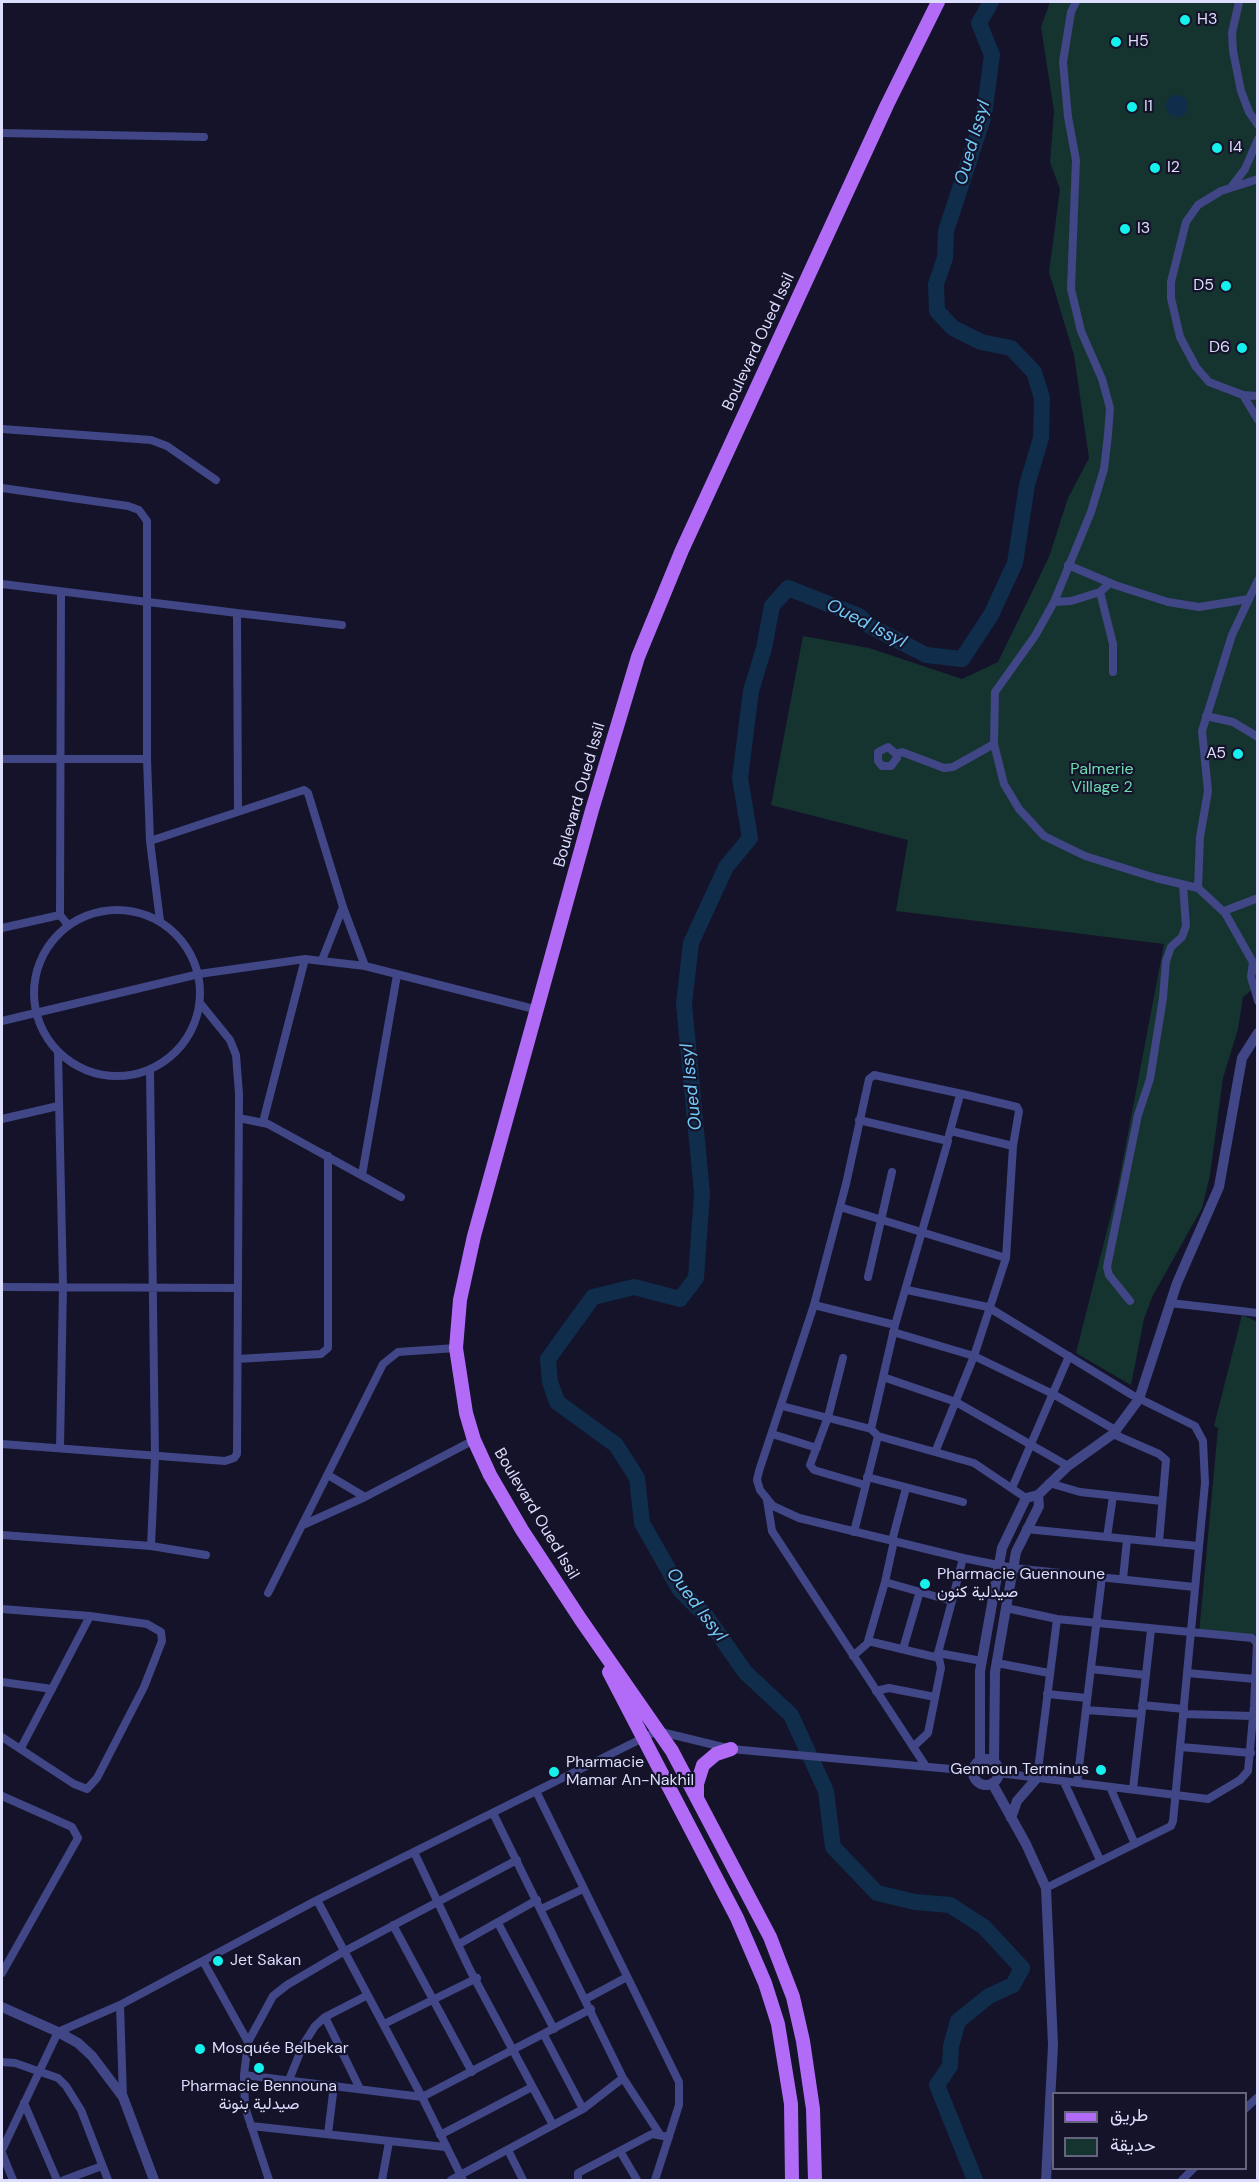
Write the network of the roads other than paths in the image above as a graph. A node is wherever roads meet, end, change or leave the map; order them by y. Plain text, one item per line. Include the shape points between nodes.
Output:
1 (938, 2) edge
2 (1076, 2) edge
3 (1239, 2) edge
4 (1257, 125) edge
5 (2, 133) edge
6 (204, 137) dead end
7 (1257, 139) edge
8 (1257, 179) edge
9 (1232, 187) junction
10 (1243, 395) junction
11 (1257, 396) edge
12 (1257, 420) edge
13 (2, 429) edge
14 (216, 480) dead end
15 (2, 488) edge
16 (1068, 564) junction
17 (1257, 580) edge
18 (1110, 583) junction
19 (2, 584) edge
20 (61, 592) junction
21 (1100, 592) junction
22 (1249, 599) junction
23 (1054, 602) junction
24 (149, 603) junction
25 (237, 614) junction
26 (342, 625) dead end
27 (1113, 672) dead end
28 (1206, 716) junction
29 (1257, 737) edge
30 (994, 744) junction
31 (896, 753) dead end
32 (2, 759) edge
33 (59, 759) junction
34 (147, 759) junction
35 (238, 811) junction
36 (150, 841) junction
37 (1183, 885) junction
38 (1198, 888) junction
39 (1257, 898) edge
40 (343, 908) junction
41 (1224, 911) junction
42 (60, 915) junction
43 (160, 921) junction
44 (68, 924) junction
45 (2, 928) edge
46 (305, 959) junction
47 (322, 960) junction
48 (1253, 962) junction
49 (365, 966) junction
50 (1257, 971) edge
51 (199, 974) junction
52 (397, 975) junction
53 (1257, 1001) edge
54 (200, 1003) junction
55 (538, 1010) junction
56 (35, 1013) junction
57 (2, 1021) edge
58 (1257, 1033) edge
59 (58, 1053) junction
60 (150, 1070) junction
61 (960, 1095) junction
62 (58, 1106) junction
63 (239, 1118) junction
64 (2, 1119) edge
65 (859, 1120) junction
66 (263, 1122) junction
67 (951, 1131) junction
68 (948, 1141) junction
69 (1013, 1146) junction
70 (328, 1156) junction
71 (892, 1172) dead end
72 (362, 1175) junction
73 (401, 1197) dead end
74 (840, 1207) junction
75 (883, 1221) junction
76 (923, 1233) junction
77 (1006, 1258) junction
78 (868, 1277) dead end
79 (63, 1286) junction
80 (153, 1286) junction
81 (2, 1287) edge
82 (237, 1288) junction
83 (907, 1290) junction
84 (1130, 1301) dead end
85 (1170, 1303) junction
86 (814, 1305) junction
87 (988, 1307) junction
88 (1257, 1313) edge
89 (894, 1328) junction
90 (456, 1348) junction
91 (974, 1356) junction
92 (1070, 1356) junction
93 (843, 1358) dead end
94 (238, 1359) junction
95 (883, 1377) junction
96 (1053, 1394) junction
97 (1139, 1399) junction
98 (957, 1402) junction
99 (782, 1406) junction
100 (828, 1417) junction
101 (874, 1432) junction
102 (1115, 1432) junction
103 (772, 1434) junction
104 (474, 1440) junction
105 (2, 1444) edge
106 (1032, 1444) junction
107 (60, 1448) junction
108 (817, 1448) junction
109 (936, 1450) junction
110 (155, 1457) junction
111 (1068, 1466) junction
112 (328, 1475) junction
113 (866, 1481) junction
114 (1049, 1483) junction
115 (906, 1488) junction
116 (1012, 1488) junction
117 (1038, 1495) junction
118 (1113, 1496) junction
119 (365, 1497) junction
120 (1026, 1498) junction
121 (767, 1500) junction
122 (1162, 1501) junction
123 (963, 1502) dead end
124 (303, 1525) junction
125 (1026, 1529) junction
126 (854, 1532) junction
127 (2, 1535) edge
128 (1107, 1537) junction
129 (1127, 1540) junction
130 (893, 1541) junction
131 (1159, 1542) junction
132 (151, 1545) junction
133 (1198, 1546) junction
134 (206, 1555) dead end
135 (963, 1558) junction
136 (998, 1564) junction
137 (1013, 1568) junction
138 (1102, 1577) junction
139 (1123, 1579) junction
140 (885, 1582) junction
141 (1194, 1587) junction
142 (920, 1591) junction
143 (268, 1593) dead end
144 (952, 1601) junction
145 (1006, 1608) junction
146 (2, 1609) edge
147 (90, 1616) junction
148 (1057, 1619) junction
149 (581, 1620) junction
150 (1097, 1623) junction
151 (1151, 1630) junction
152 (1191, 1633) junction
153 (870, 1642) junction
154 (903, 1649) junction
155 (853, 1656) junction
156 (939, 1656) junction
157 (982, 1661) junction
158 (997, 1664) junction
159 (1091, 1669) junction
160 (1049, 1673) junction
161 (1187, 1673) junction
162 (1145, 1675) junction
163 (1255, 1679) junction
164 (2, 1682) edge
165 (52, 1689) junction
166 (876, 1691) junction
167 (1047, 1694) junction
168 (935, 1697) junction
169 (1087, 1698) junction
170 (1141, 1709) junction
171 (1086, 1710) junction
172 (1184, 1711) junction
173 (1253, 1716) junction
174 (657, 1731) junction
175 (2, 1737) edge
176 (642, 1737) junction
177 (913, 1747) junction
178 (1181, 1747) junction
179 (21, 1748) junction
180 (731, 1749) junction
181 (1251, 1753) junction
182 (980, 1761) junction
183 (994, 1762) junction
184 (925, 1765) junction
185 (973, 1771) junction
186 (999, 1773) junction
187 (1037, 1778) junction
188 (1064, 1782) junction
189 (992, 1783) junction
190 (1077, 1783) junction
191 (1110, 1787) junction
192 (1133, 1789) junction
193 (536, 1791) junction
194 (1177, 1795) junction
195 (2, 1796) edge
196 (697, 1799) junction
197 (493, 1813) junction
198 (1011, 1818) junction
199 (1135, 1844) junction
200 (414, 1852) junction
201 (517, 1860) junction
202 (1101, 1860) junction
203 (1046, 1888) junction
204 (583, 1889) junction
205 (318, 1900) junction
206 (537, 1900) junction
207 (438, 1901) junction
208 (541, 1909) junction
209 (498, 1923) junction
210 (393, 1925) junction
211 (459, 1944) junction
212 (343, 1952) junction
213 (203, 1961) junction
214 (2, 1973) edge
215 (627, 1977) junction
216 (477, 1978) junction
217 (366, 1996) junction
218 (586, 1999) junction
219 (434, 2000) junction
220 (120, 2005) junction
221 (2, 2007) edge
222 (591, 2009) junction
223 (325, 2018) junction
224 (384, 2024) junction
225 (554, 2029) junction
226 (58, 2032) junction
227 (544, 2035) junction
228 (248, 2042) junction
229 (513, 2050) junction
230 (2, 2062) edge
231 (38, 2071) junction
232 (472, 2072) junction
233 (244, 2075) junction
234 (623, 2078) junction
235 (289, 2080) junction
236 (334, 2085) junction
237 (532, 2087) junction
238 (360, 2089) junction
239 (123, 2097) junction
240 (422, 2097) junction
241 (24, 2103) junction
242 (583, 2109) junction
243 (553, 2125) junction
244 (251, 2126) junction
245 (659, 2133) junction
246 (328, 2134) junction
247 (440, 2135) junction
248 (669, 2138) junction
249 (388, 2142) junction
250 (445, 2147) junction
251 (508, 2150) junction
252 (620, 2151) junction
253 (2, 2152) edge
254 (102, 2166) junction
255 (1193, 2170) edge
256 (462, 2178) edge
257 (13, 2181) edge
258 (57, 2181) edge
259 (64, 2181) edge
260 (108, 2181) edge
261 (154, 2181) edge
262 (269, 2181) edge
263 (382, 2181) edge
264 (451, 2181) edge
265 (524, 2181) edge
266 (578, 2181) edge
267 (637, 2181) edge
268 (655, 2181) edge
269 (792, 2181) edge
270 (815, 2181) edge
271 (1046, 2181) edge
272 (1182, 2181) edge

1 - 55 main road, Boulevard Oued Issil via 785,324 654,615 592,810
2 - 16 street via 1063,62 1076,160 1071,289 1081,332 1110,408 1104,469 1091,512
3 - 4 street via 1232,33 1234,60 1249,112
5 - 6 street
7 - 9 street via 1245,169
8 - 9 street
9 - 10 street via 1198,205 1186,222 1171,282 1171,298 1180,337 1196,367 1209,382
10 - 11 street
10 - 12 street
13 - 14 street via 152,440
15 - 24 street via 139,510 149,529
16 - 18 street
16 - 23 street
17 - 22 street
18 - 21 street
18 - 22 street via 1168,602 1199,607
19 - 20 street
20 - 24 street
20 - 33 street
21 - 23 street
21 - 27 street via 1113,644
22 - 28 street via 1232,635
23 - 30 street via 995,692
24 - 25 street
24 - 34 street
25 - 26 street
25 - 35 street
28 - 29 street via 1233,722
28 - 38 street via 1202,731 1208,791 1200,837
30 - 31 street via 944,768
30 - 37 street via 1004,784 1018,809 1044,836 1085,856
32 - 33 street
33 - 34 street
33 - 42 street
34 - 36 street
35 - 36 street
35 - 40 street via 306,791
36 - 43 street
37 - 38 street
37 - 84 street via 1186,926 1166,961 1150,1079 1136,1124 1107,1267
38 - 41 street
39 - 41 street
40 - 47 street
40 - 49 street
41 - 48 street
42 - 44 street
42 - 45 street
43 - 44 street via 137,912 113,909 97,911
43 - 51 street via 184,942
44 - 56 street via 50,942 38,964 33,988
46 - 47 street
46 - 51 street
46 - 66 street
47 - 49 street
48 - 50 street
48 - 53 street via 1251,977
49 - 52 street
51 - 54 street
51 - 56 street
52 - 55 street
52 - 72 street
54 - 60 street via 192,1031 174,1054
54 - 63 street via 230,1040 236,1055
55 - 90 main road, Boulevard Oued Issil via 474,1236 460,1300
56 - 57 street
56 - 59 street via 44,1035
58 - 85 street via 1242,1058 1219,1187
59 - 60 street via 78,1067 102,1075 126,1076
59 - 62 street
60 - 80 street
61 - 65 street via 874,1075 869,1079
61 - 67 street
61 - 69 street via 1017,1107
62 - 64 street
62 - 79 street
63 - 66 street
63 - 82 street
65 - 68 street
65 - 74 street
66 - 70 street
67 - 68 street
67 - 69 street
68 - 76 street
69 - 77 street
70 - 72 street
70 - 94 street via 328,1348 321,1354
71 - 75 street
72 - 73 street
74 - 75 street
74 - 86 street
75 - 76 street
75 - 78 street
76 - 77 street
76 - 83 street
77 - 87 street
79 - 80 street
79 - 81 street
79 - 107 street
80 - 82 street
80 - 110 street
82 - 94 street
83 - 87 street
83 - 89 street
85 - 88 street
85 - 97 street
86 - 89 street
86 - 99 street
87 - 91 street
87 - 92 street
89 - 91 street
89 - 95 street
90 - 104 main road, Boulevard Oued Issil via 460,1385
90 - 112 street via 399,1352 387,1359
91 - 96 street
91 - 98 street
92 - 96 street
92 - 97 street
93 - 100 street
94 - 110 street via 238,1441 234,1458 225,1461
95 - 98 street
95 - 101 street
96 - 102 street
96 - 106 street
97 - 102 street
97 - 133 street via 1195,1426 1200,1434 1206,1466
98 - 106 street
98 - 109 street
99 - 100 street
99 - 103 street
100 - 101 street
100 - 108 street
101 - 109 street
101 - 113 street
102 - 111 street
102 - 122 street via 1166,1460
103 - 108 street
103 - 121 street via 757,1480
104 - 119 street
104 - 149 main road, Boulevard Oued Issil via 522,1530
105 - 107 street
106 - 111 street
106 - 116 street
107 - 110 street
108 - 113 street via 810,1465 813,1469
109 - 116 street via 974,1463
110 - 132 street
111 - 114 street
112 - 119 street
112 - 124 street
113 - 115 street
113 - 126 street
114 - 117 street
114 - 118 street
115 - 123 street
115 - 130 street
116 - 120 street
117 - 120 street
117 - 125 street via 1039,1506
118 - 122 street
118 - 128 street
119 - 124 street
120 - 136 street
121 - 126 street via 789,1515
121 - 155 street via 772,1531
122 - 131 street
124 - 143 street
125 - 128 street
125 - 137 street
126 - 130 street
127 - 132 street
128 - 129 street
129 - 131 street
129 - 139 street
130 - 135 street
130 - 140 street
131 - 133 street
132 - 134 street
133 - 141 street
135 - 136 street
135 - 144 street
136 - 137 street
136 - 157 street
137 - 138 street
137 - 145 street
138 - 139 street
138 - 150 street
139 - 141 street
140 - 142 street
140 - 153 street
141 - 152 street
142 - 144 street
142 - 154 street
144 - 156 street
145 - 148 street
145 - 158 street
146 - 147 street
147 - 165 street
147 - 179 street via 147,1624 161,1632 162,1641 144,1687 97,1778 84,1789
148 - 150 street
148 - 160 street
149 - 174 main road, Boulevard Oued Issil
149 - 176 main road, Boulevard Oued Issil
150 - 151 street
150 - 159 street
151 - 152 street
151 - 162 street
152 - 161 street
152 - 163 street via 1254,1639
153 - 154 street
153 - 155 street
154 - 156 street
155 - 166 street
156 - 157 street
156 - 168 street via 941,1668
157 - 182 street
158 - 160 street
158 - 183 street
159 - 162 street
159 - 169 street
160 - 167 street
161 - 163 street
161 - 172 street
162 - 170 street
163 - 173 street
164 - 165 street
165 - 179 street
166 - 168 street via 889,1688
166 - 177 street
167 - 169 street
167 - 187 street
168 - 177 street via 928,1733
169 - 171 street
170 - 171 street
170 - 172 street
170 - 192 street
171 - 190 street
172 - 173 street
172 - 178 street
173 - 181 street
174 - 176 street
174 - 180 street
174 - 196 main road, Boulevard Oued Issil
175 - 179 street
176 - 193 street
176 - 269 main road, Boulevard Oued Issil via 737,1918 765,1983 778,2024 790,2093
177 - 184 street
178 - 181 street
178 - 194 street
180 - 184 street
180 - 196 main road via 716,1754 703,1765
181 - 194 street via 1246,1775 1214,1796 1204,1799
182 - 183 street
182 - 185 street
183 - 186 street
184 - 185 street
185 - 189 street via 978,1782
186 - 187 street
186 - 189 street
187 - 188 street
187 - 198 street via 1017,1801
188 - 190 street
188 - 202 street
189 - 198 street
190 - 191 street
191 - 192 street
191 - 199 street
192 - 194 street
193 - 197 street
193 - 204 street
194 - 199 street via 1171,1826
195 - 214 street via 72,1827 78,1838
196 - 270 main road, Boulevard Oued Issil via 770,1937 793,1997 813,2109
197 - 200 street
197 - 201 street
198 - 203 street
199 - 202 street
200 - 205 street
200 - 207 street
201 - 206 street
201 - 207 street
202 - 203 street
203 - 271 street via 1053,2045
204 - 208 street
204 - 215 street
205 - 212 street
205 - 213 street
206 - 208 street
206 - 209 street
207 - 210 street
207 - 211 street
208 - 218 street
209 - 211 street
209 - 225 street
210 - 212 street
210 - 219 street
211 - 216 street
212 - 217 street
212 - 228 street via 273,1996
213 - 220 street
213 - 228 street
215 - 218 street
215 - 248 street via 680,2086 679,2106
216 - 219 street
216 - 229 street
217 - 223 street
217 - 224 street
218 - 222 street
219 - 224 street
219 - 232 street
220 - 226 street
220 - 239 street
221 - 226 street
222 - 225 street
222 - 234 street
223 - 235 street via 308,2036
223 - 238 street
224 - 240 street
225 - 227 street
226 - 231 street
226 - 239 street via 92,2056
227 - 229 street
227 - 242 street
228 - 233 street
229 - 232 street
229 - 237 street
230 - 231 street
231 - 241 street
231 - 254 street via 58,2078 73,2095
232 - 240 street
233 - 235 street
233 - 244 street via 245,2108
234 - 242 street
234 - 245 street
235 - 236 street
236 - 238 street
236 - 246 street
237 - 243 street
237 - 247 street
238 - 240 street
239 - 261 street
240 - 247 street
241 - 253 street
241 - 258 street
242 - 243 street
243 - 251 street
244 - 246 street
244 - 262 street
245 - 248 street
245 - 252 street
246 - 249 street
247 - 250 street
248 - 268 street
249 - 250 street
249 - 263 street
250 - 256 street
251 - 256 street
251 - 265 street
252 - 266 street via 578,2173
252 - 267 street
253 - 257 street
254 - 259 street
254 - 260 street
255 - 272 street
256 - 264 street

